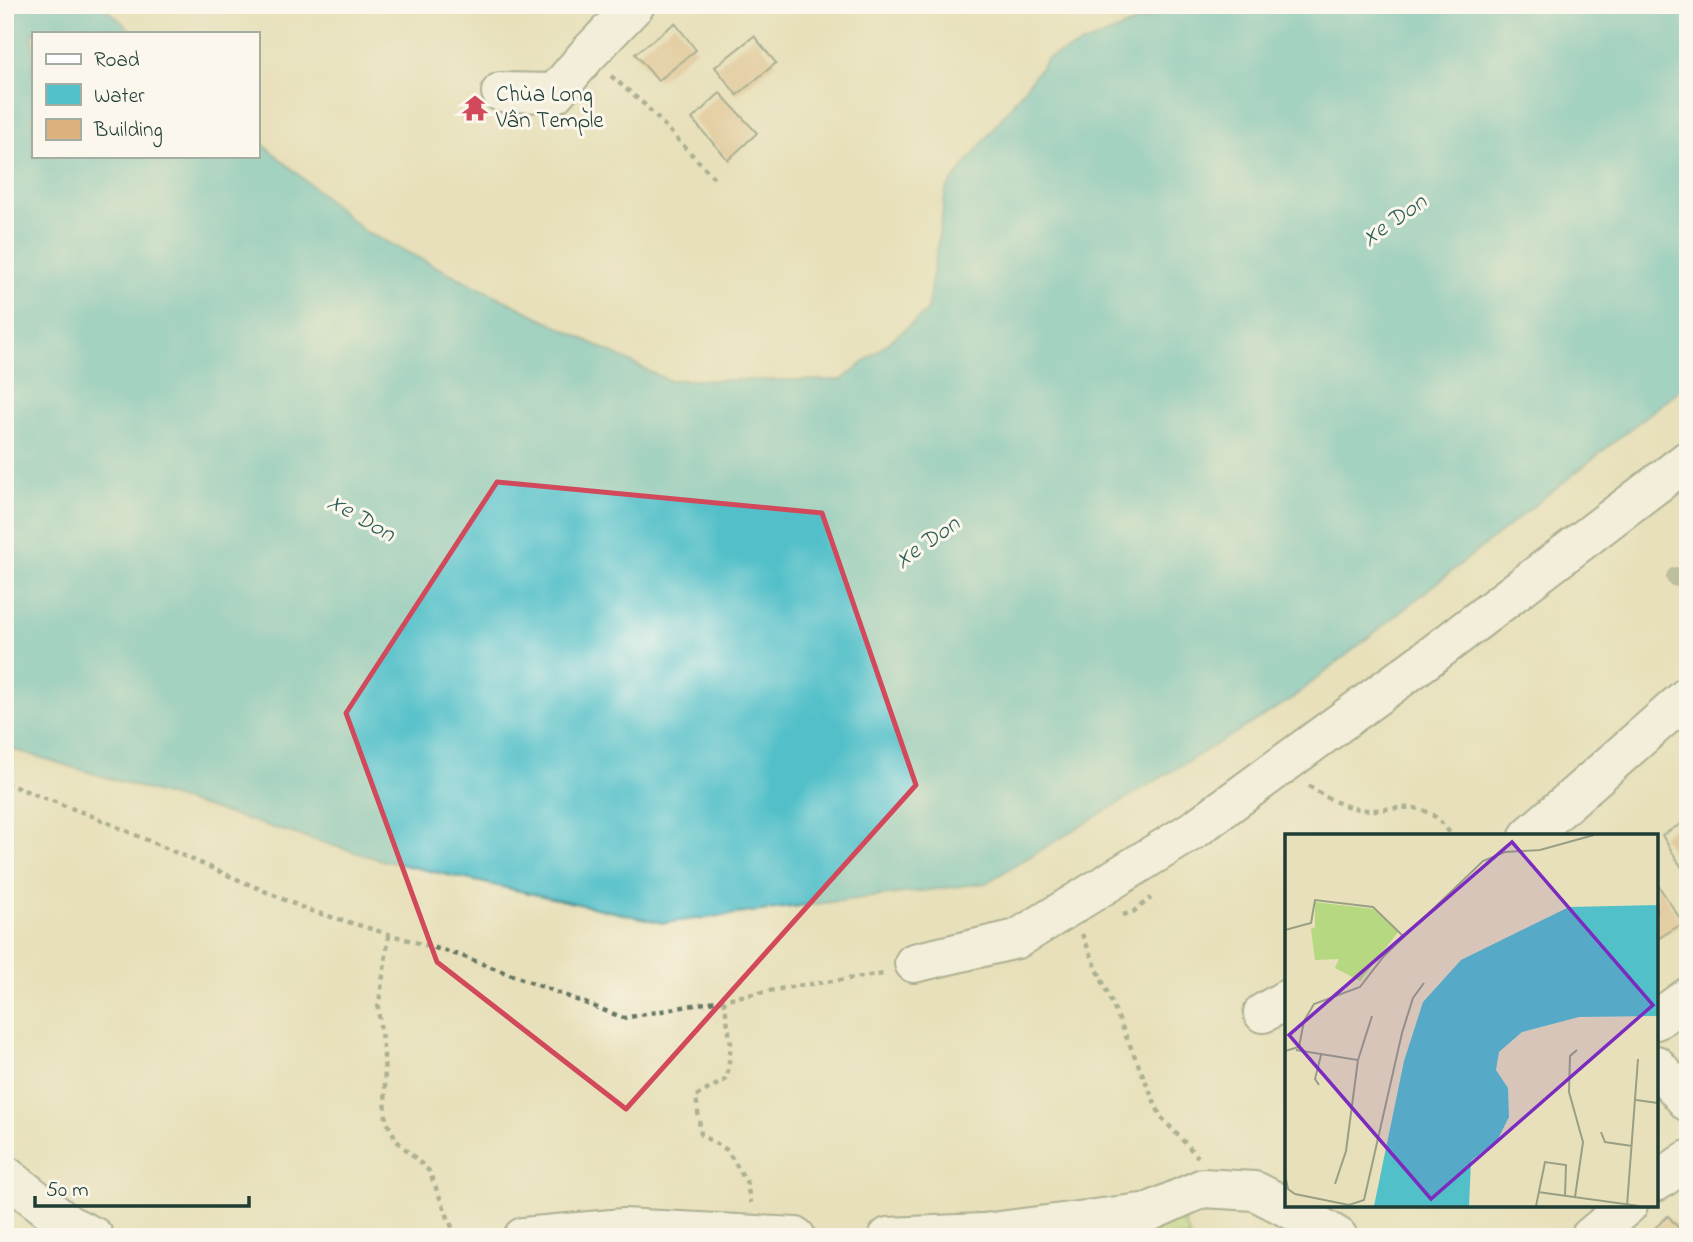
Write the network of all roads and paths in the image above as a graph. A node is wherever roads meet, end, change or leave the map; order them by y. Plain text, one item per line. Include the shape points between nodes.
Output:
1 (635, 5) edge
2 (587, 55) junction
3 (501, 92) dead end
4 (716, 180) dead end
5 (1688, 460) edge
6 (1688, 696) edge
7 (1304, 782) dead end
8 (5, 783) edge
9 (1451, 834) edge
10 (1531, 834) edge
11 (1080, 929) dead end
12 (389, 935) junction
13 (900, 968) joint
14 (1688, 997) edge
15 (724, 1000) junction
16 (1658, 1019) edge
17 (1658, 1067) edge
18 (1688, 1102) edge
19 (1688, 1160) edge
20 (5, 1175) edge
21 (1658, 1181) edge
22 (1203, 1188) junction
23 (1285, 1206) edge
24 (1286, 1207) edge
25 (1626, 1207) edge
26 (758, 1233) junction
27 (94, 1237) edge
28 (456, 1237) edge
29 (523, 1237) edge
30 (796, 1237) edge
31 (888, 1237) edge
32 (1338, 1237) edge
33 (1590, 1237) edge

1 - 2 street
2 - 3 street via 555,93
2 - 4 path via 645,105
5 - 13 street via 1195,829 1017,939
6 - 10 street
7 - 9 path via 1361,810 1419,809 1434,816
8 - 12 path via 308,910
11 - 22 path via 1161,1117 1196,1152 1203,1168
12 - 15 path via 462,956 624,1017
12 - 28 path via 378,1009 386,1119 397,1141 429,1171
13 - 15 path
14 - 16 street
15 - 26 path via 731,1044 727,1079 695,1096 701,1135 727,1150 746,1181
17 - 18 street
19 - 21 street
20 - 27 street via 69,1225
22 - 23 street via 1255,1191
22 - 31 street via 1149,1212 983,1233
24 - 32 street
25 - 33 street
26 - 29 street via 623,1228
26 - 30 street

